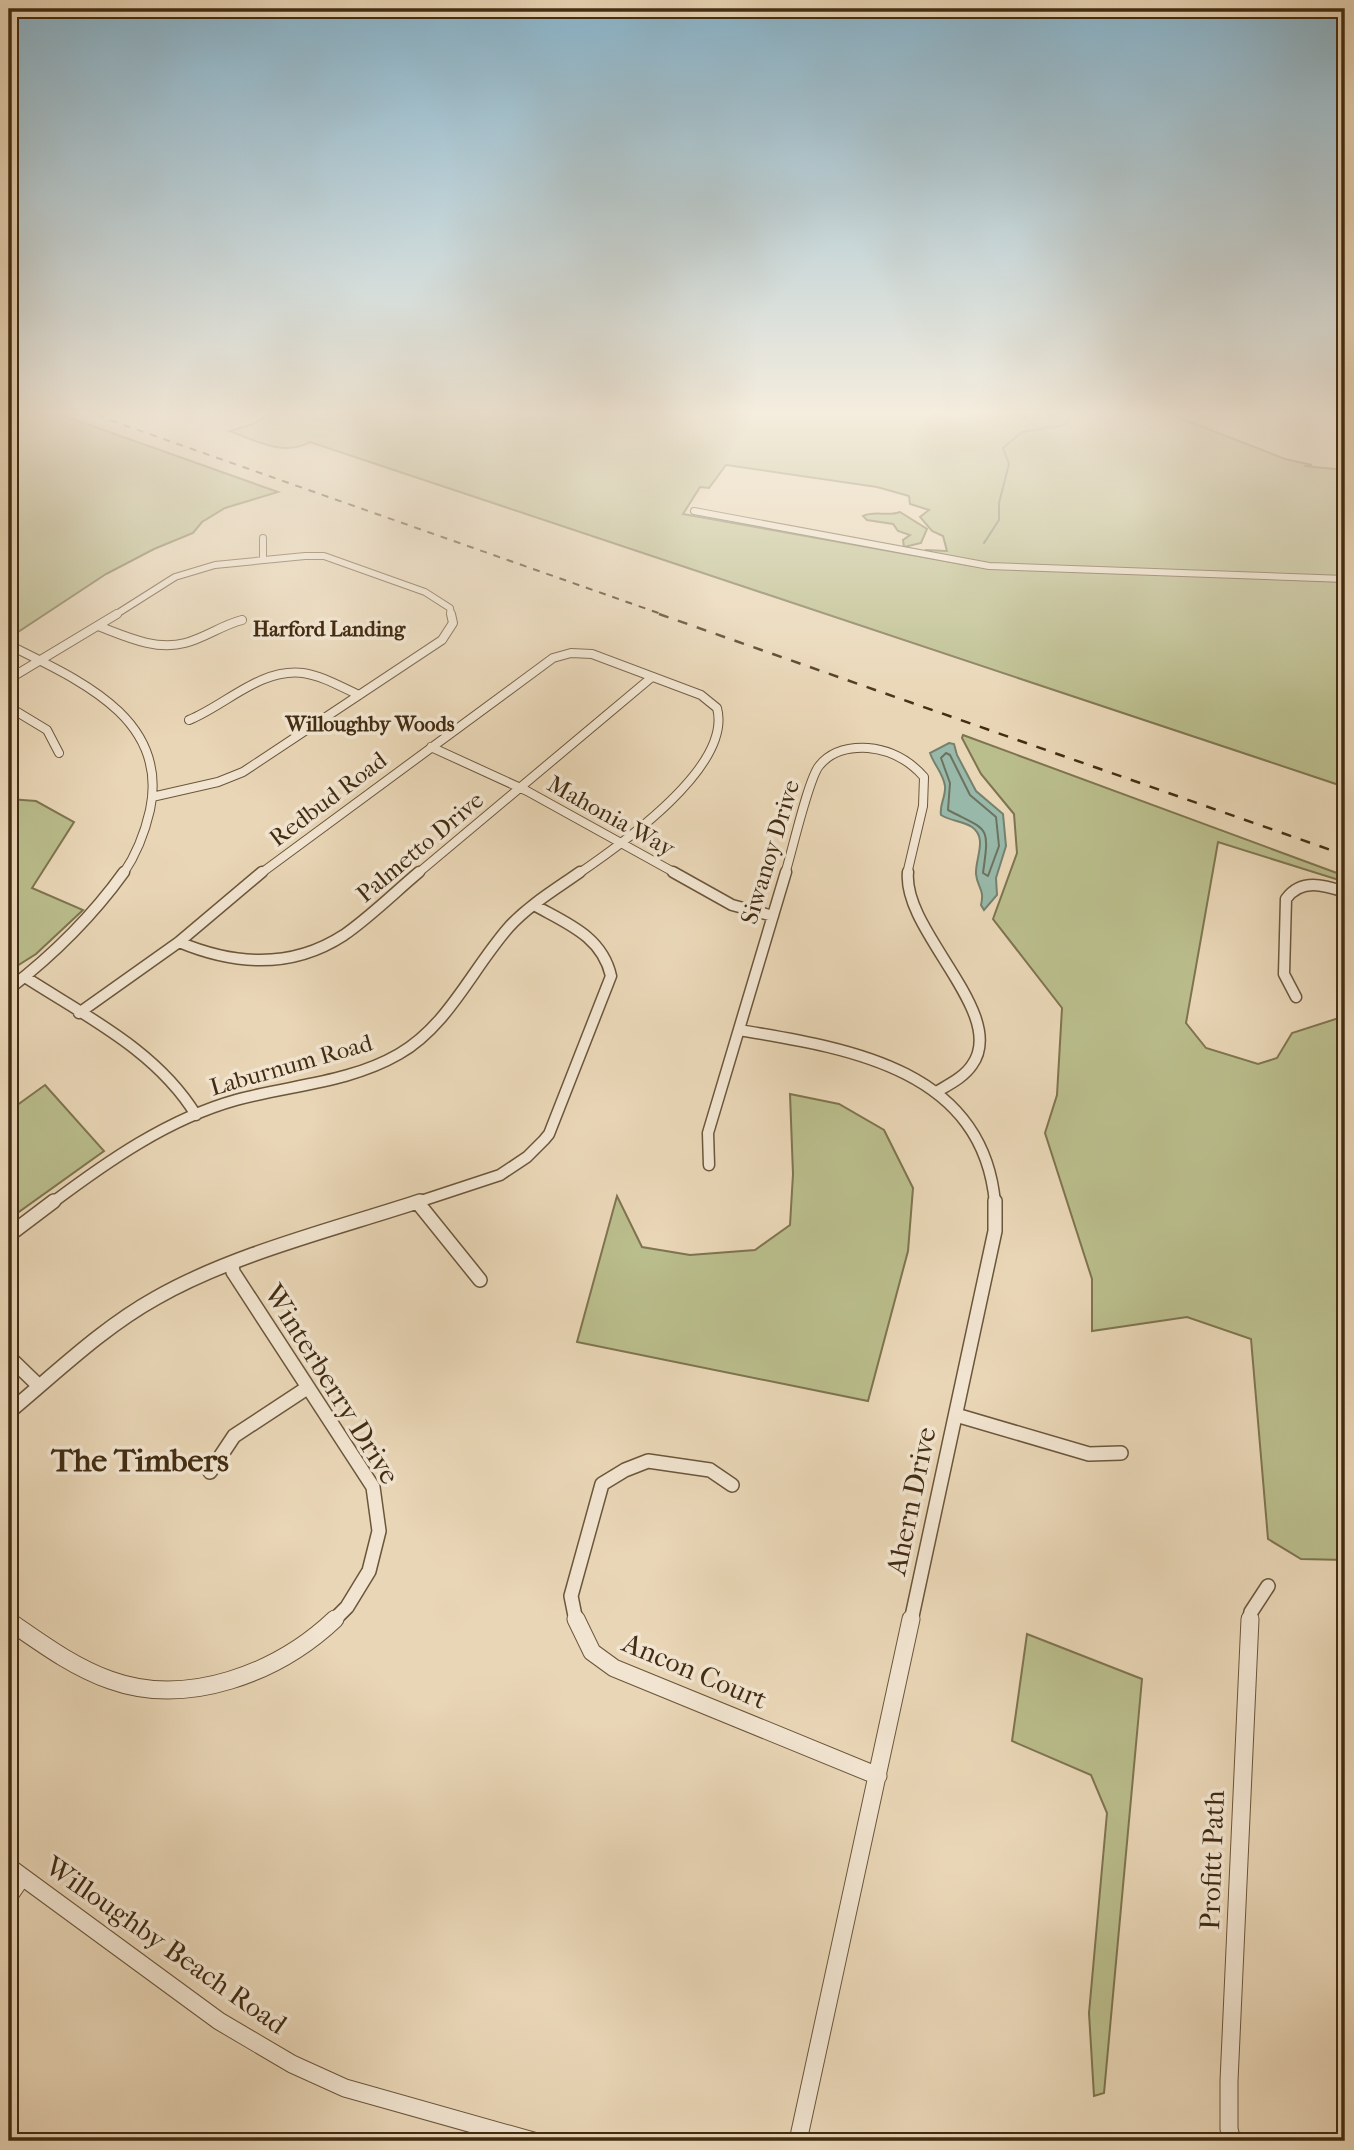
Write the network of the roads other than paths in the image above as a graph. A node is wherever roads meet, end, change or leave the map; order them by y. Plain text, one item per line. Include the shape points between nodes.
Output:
1 (696, 511) edge
2 (263, 538) dead end
3 (263, 559) junction
4 (1345, 579) edge
5 (242, 620) dead end
6 (98, 626) junction
7 (9, 645) edge
8 (41, 662) junction
9 (652, 677) junction
10 (9, 678) edge
11 (359, 695) junction
12 (9, 707) edge
13 (189, 720) dead end
14 (431, 747) junction
15 (59, 753) dead end
16 (521, 788) junction
17 (152, 797) junction
18 (622, 843) junction
19 (1345, 892) edge
20 (534, 905) junction
21 (773, 916) junction
22 (179, 942) junction
23 (25, 977) junction
24 (9, 989) edge
25 (1296, 997) dead end
26 (79, 1013) junction
27 (739, 1030) junction
28 (938, 1091) junction
29 (196, 1115) junction
30 (709, 1165) dead end
31 (418, 1203) junction
32 (9, 1235) edge
33 (232, 1263) junction
34 (480, 1280) dead end
35 (9, 1357) edge
36 (39, 1386) junction
37 (307, 1388) junction
38 (9, 1412) edge
39 (956, 1415) junction
40 (1121, 1453) dead end
41 (210, 1472) dead end
42 (732, 1485) dead end
43 (1268, 1586) dead end
44 (9, 1622) edge
45 (878, 1776) junction
46 (16, 1872) edge
47 (9, 1896) edge
48 (533, 2141) edge
49 (798, 2141) edge
50 (1232, 2141) edge

1 - 4 street via 989,566
2 - 3 street
3 - 6 street via 184,573
3 - 11 street via 316,555 337,559 435,596 450,608 453,623 442,640
5 - 6 street via 192,641 164,646
6 - 8 street
7 - 8 street
8 - 10 street
8 - 17 street via 111,704 127,719 143,742 152,773
9 - 14 street, Redbud Road via 592,654 563,655
9 - 16 street, Palmetto Drive
9 - 18 street, Laburnum Road via 711,701 720,716 719,726 680,793
11 - 13 street via 309,674 285,673
11 - 17 street via 236,776
12 - 15 street via 51,731
14 - 16 street, Mahonia Way
14 - 22 street, Redbud Road via 264,870
16 - 18 street, Mahonia Way
16 - 22 street, Palmetto Drive via 344,935 316,950 281,960 248,962 208,956
17 - 23 street via 139,846 117,885 97,911
18 - 20 street, Laburnum Road
18 - 21 street, Mahonia Way via 732,905
19 - 25 street via 1305,885 1290,891 1286,899 1284,974
20 - 29 street, Laburnum Road via 487,953 433,1028 399,1054 356,1072 264,1092
20 - 31 street, Winterberry Drive via 597,943 610,965 608,990 549,1134 538,1148 500,1175
21 - 27 street, Siwanoy Drive
21 - 28 street, Siwanoy Drive via 822,762 841,752 868,748 895,754 919,769 926,786 908,892 975,1016 981,1048 974,1063
22 - 26 street, Redbud Road
23 - 24 street
23 - 26 street
26 - 29 street via 170,1076
27 - 28 street, Ahern Drive via 869,1056
27 - 30 street, Siwanoy Drive via 708,1133
28 - 39 street, Ahern Drive via 983,1148 997,1202 995,1231
29 - 32 street, Laburnum Road via 135,1144
31 - 33 street, Winterberry Drive
31 - 34 street
33 - 36 street, Winterberry Drive via 157,1297 124,1318
33 - 37 street, Winterberry Drive via 233,1272
35 - 36 street
36 - 38 street, Winterberry Drive
37 - 41 street via 234,1436
37 - 44 street, Winterberry Drive via 373,1487 380,1508 381,1532 366,1583 326,1629 257,1671 200,1686 153,1690 92,1675
39 - 40 street via 1089,1454
39 - 45 street, Ahern Drive
42 - 45 street, Ancon Court via 710,1470 648,1461 602,1484 571,1596 577,1626 592,1652 614,1668
43 - 50 street, Profitt Path via 1251,1612 1247,1634 1229,2081
45 - 49 street, Ahern Drive
46 - 47 street
46 - 48 street, Willoughby Beach Road via 219,2021 292,2064 345,2088

